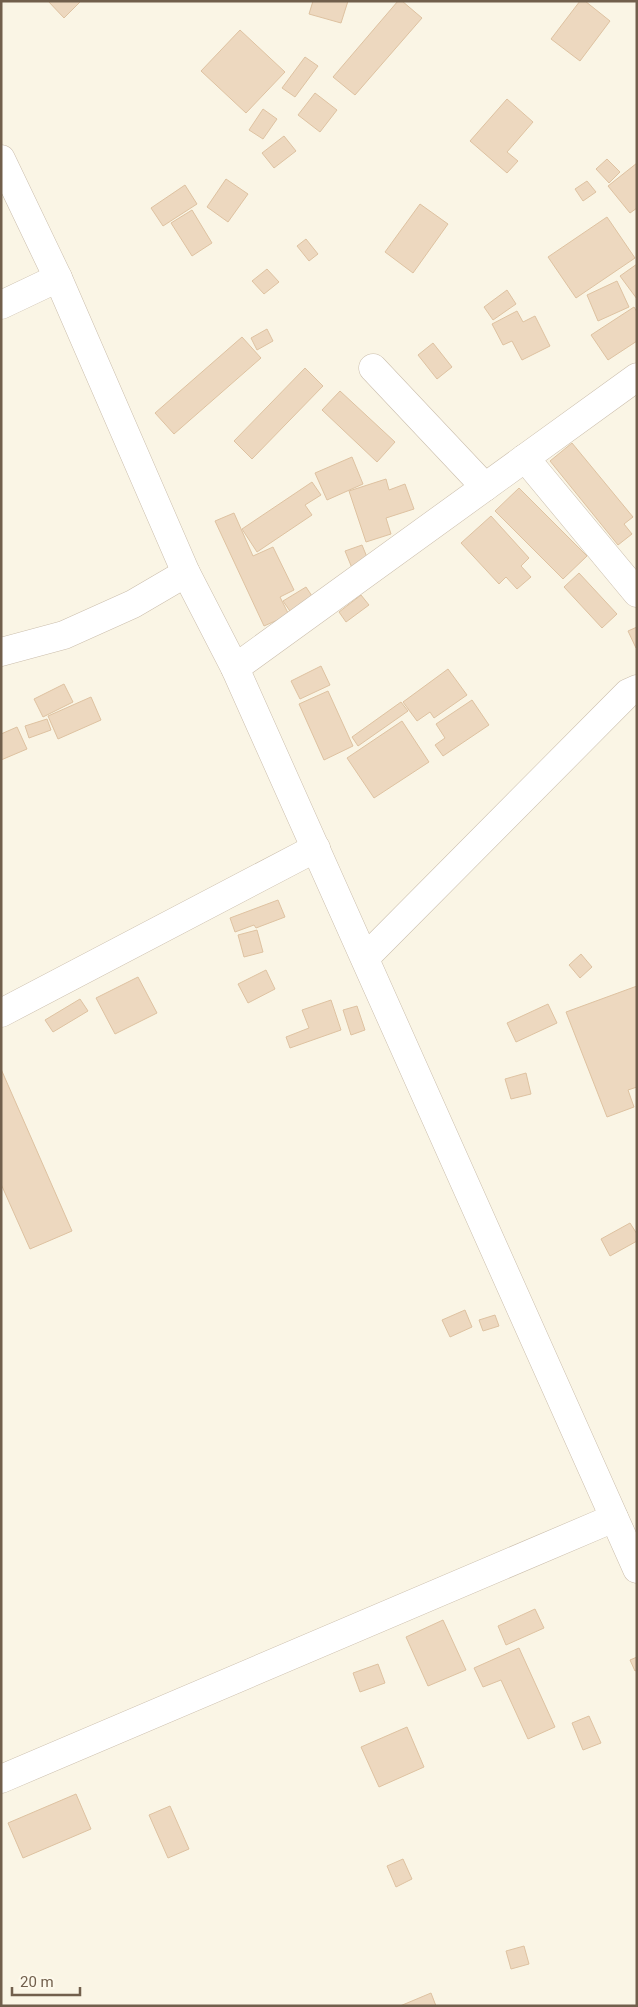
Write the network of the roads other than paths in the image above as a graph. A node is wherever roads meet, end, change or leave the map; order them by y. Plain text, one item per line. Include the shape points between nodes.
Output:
1 (1, 159) edge
2 (58, 278) junction
3 (1, 305) edge
4 (373, 368) dead end
5 (637, 377) edge
6 (525, 458) junction
7 (485, 488) junction
8 (186, 573) junction
9 (637, 593) edge
10 (1, 652) edge
11 (236, 668) junction
12 (637, 689) edge
13 (316, 848) junction
14 (365, 958) junction
15 (1, 1013) edge
16 (614, 1518) junction
17 (637, 1569) edge
18 (1, 1779) edge

1 - 2 street
2 - 3 street
2 - 8 street
4 - 7 street
5 - 6 street
6 - 7 street
6 - 9 street
7 - 11 street
8 - 10 street via 133,604 64,635
8 - 11 street
11 - 13 street
12 - 14 street via 628,693
13 - 14 street
13 - 15 street
14 - 16 street
16 - 17 street
16 - 18 street

